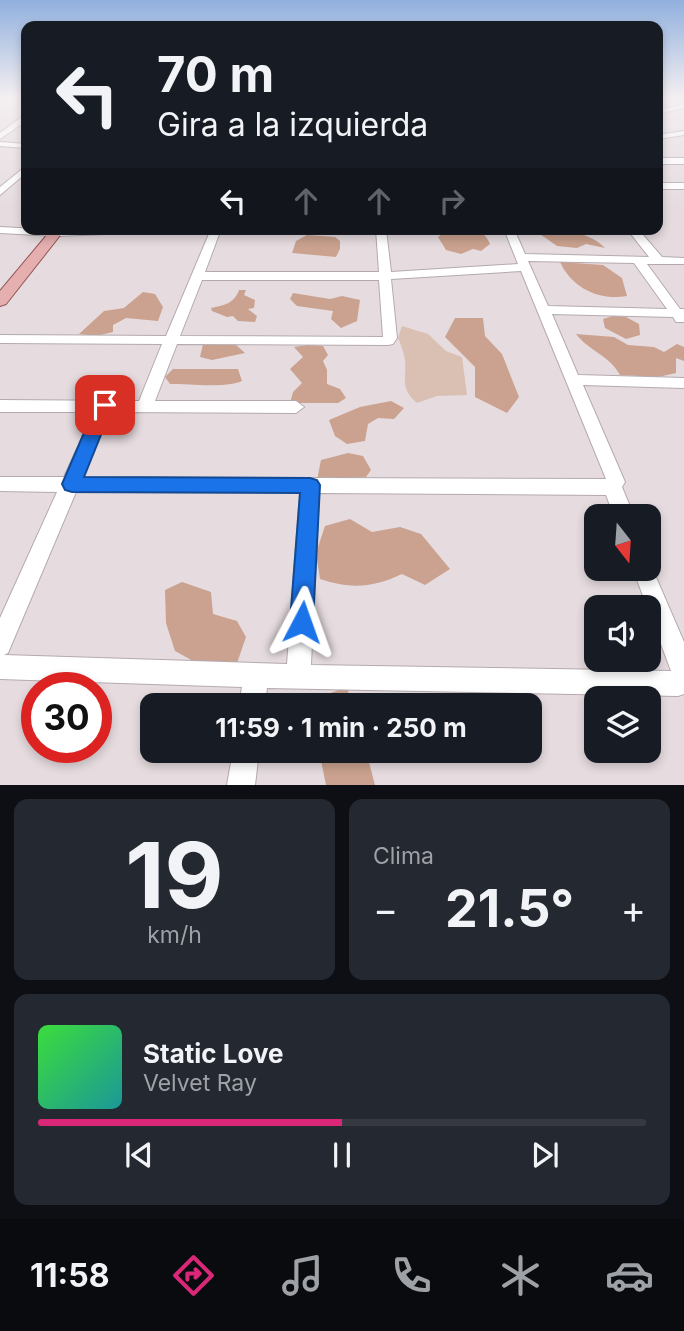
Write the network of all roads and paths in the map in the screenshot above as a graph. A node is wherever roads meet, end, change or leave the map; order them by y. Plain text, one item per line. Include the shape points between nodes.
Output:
1 (663, 135) edge
2 (682, 135) edge
3 (0, 145) edge
4 (21, 146) edge
5 (663, 161) edge
6 (684, 161) edge
7 (21, 173) edge
8 (663, 186) edge
9 (684, 186) edge
10 (0, 192) edge
11 (0, 230) edge
12 (21, 230) edge
13 (46, 235) edge
14 (47, 235) edge
15 (214, 235) edge
16 (381, 235) edge
17 (512, 235) edge
18 (637, 235) edge
19 (638, 260) junction
20 (659, 261) junction
21 (684, 261) edge
22 (525, 262) junction
23 (198, 276) junction
24 (384, 276) junction
25 (0, 281) edge
26 (0, 301) edge
27 (543, 310) junction
28 (682, 317) edge
29 (0, 339) edge
30 (173, 340) junction
31 (571, 380) junction
32 (684, 383) edge
33 (0, 405) edge
34 (105, 405) junction
35 (145, 405) junction
36 (296, 407) dead end
37 (0, 484) edge
38 (72, 484) junction
39 (310, 485) junction
40 (612, 487) junction
41 (619, 504) edge
42 (649, 581) edge
43 (0, 645) edge
44 (0, 667) edge
45 (256, 676) junction
46 (298, 677) junction
47 (254, 693) edge
48 (244, 763) edge
49 (241, 785) edge

1 - 2 street
3 - 4 street
5 - 6 street
7 - 10 street
8 - 9 street
11 - 12 street
13 - 25 main road
14 - 26 main road
15 - 23 street
16 - 24 street
17 - 22 street
18 - 20 street
19 - 20 street
19 - 22 street
19 - 28 street
20 - 21 street
22 - 24 street
22 - 27 street
23 - 24 street
23 - 30 street
24 - 30 street via 388,341
27 - 28 street
27 - 31 street
29 - 30 street
30 - 35 street
31 - 32 street
31 - 40 street via 616,482
33 - 34 street
34 - 35 street
34 - 38 street
35 - 36 street
37 - 38 street
38 - 39 street
38 - 43 street
39 - 40 street
39 - 46 street
40 - 41 street
42 - 46 street via 684,673 678,684
44 - 45 street
45 - 46 street
45 - 47 street
48 - 49 street

